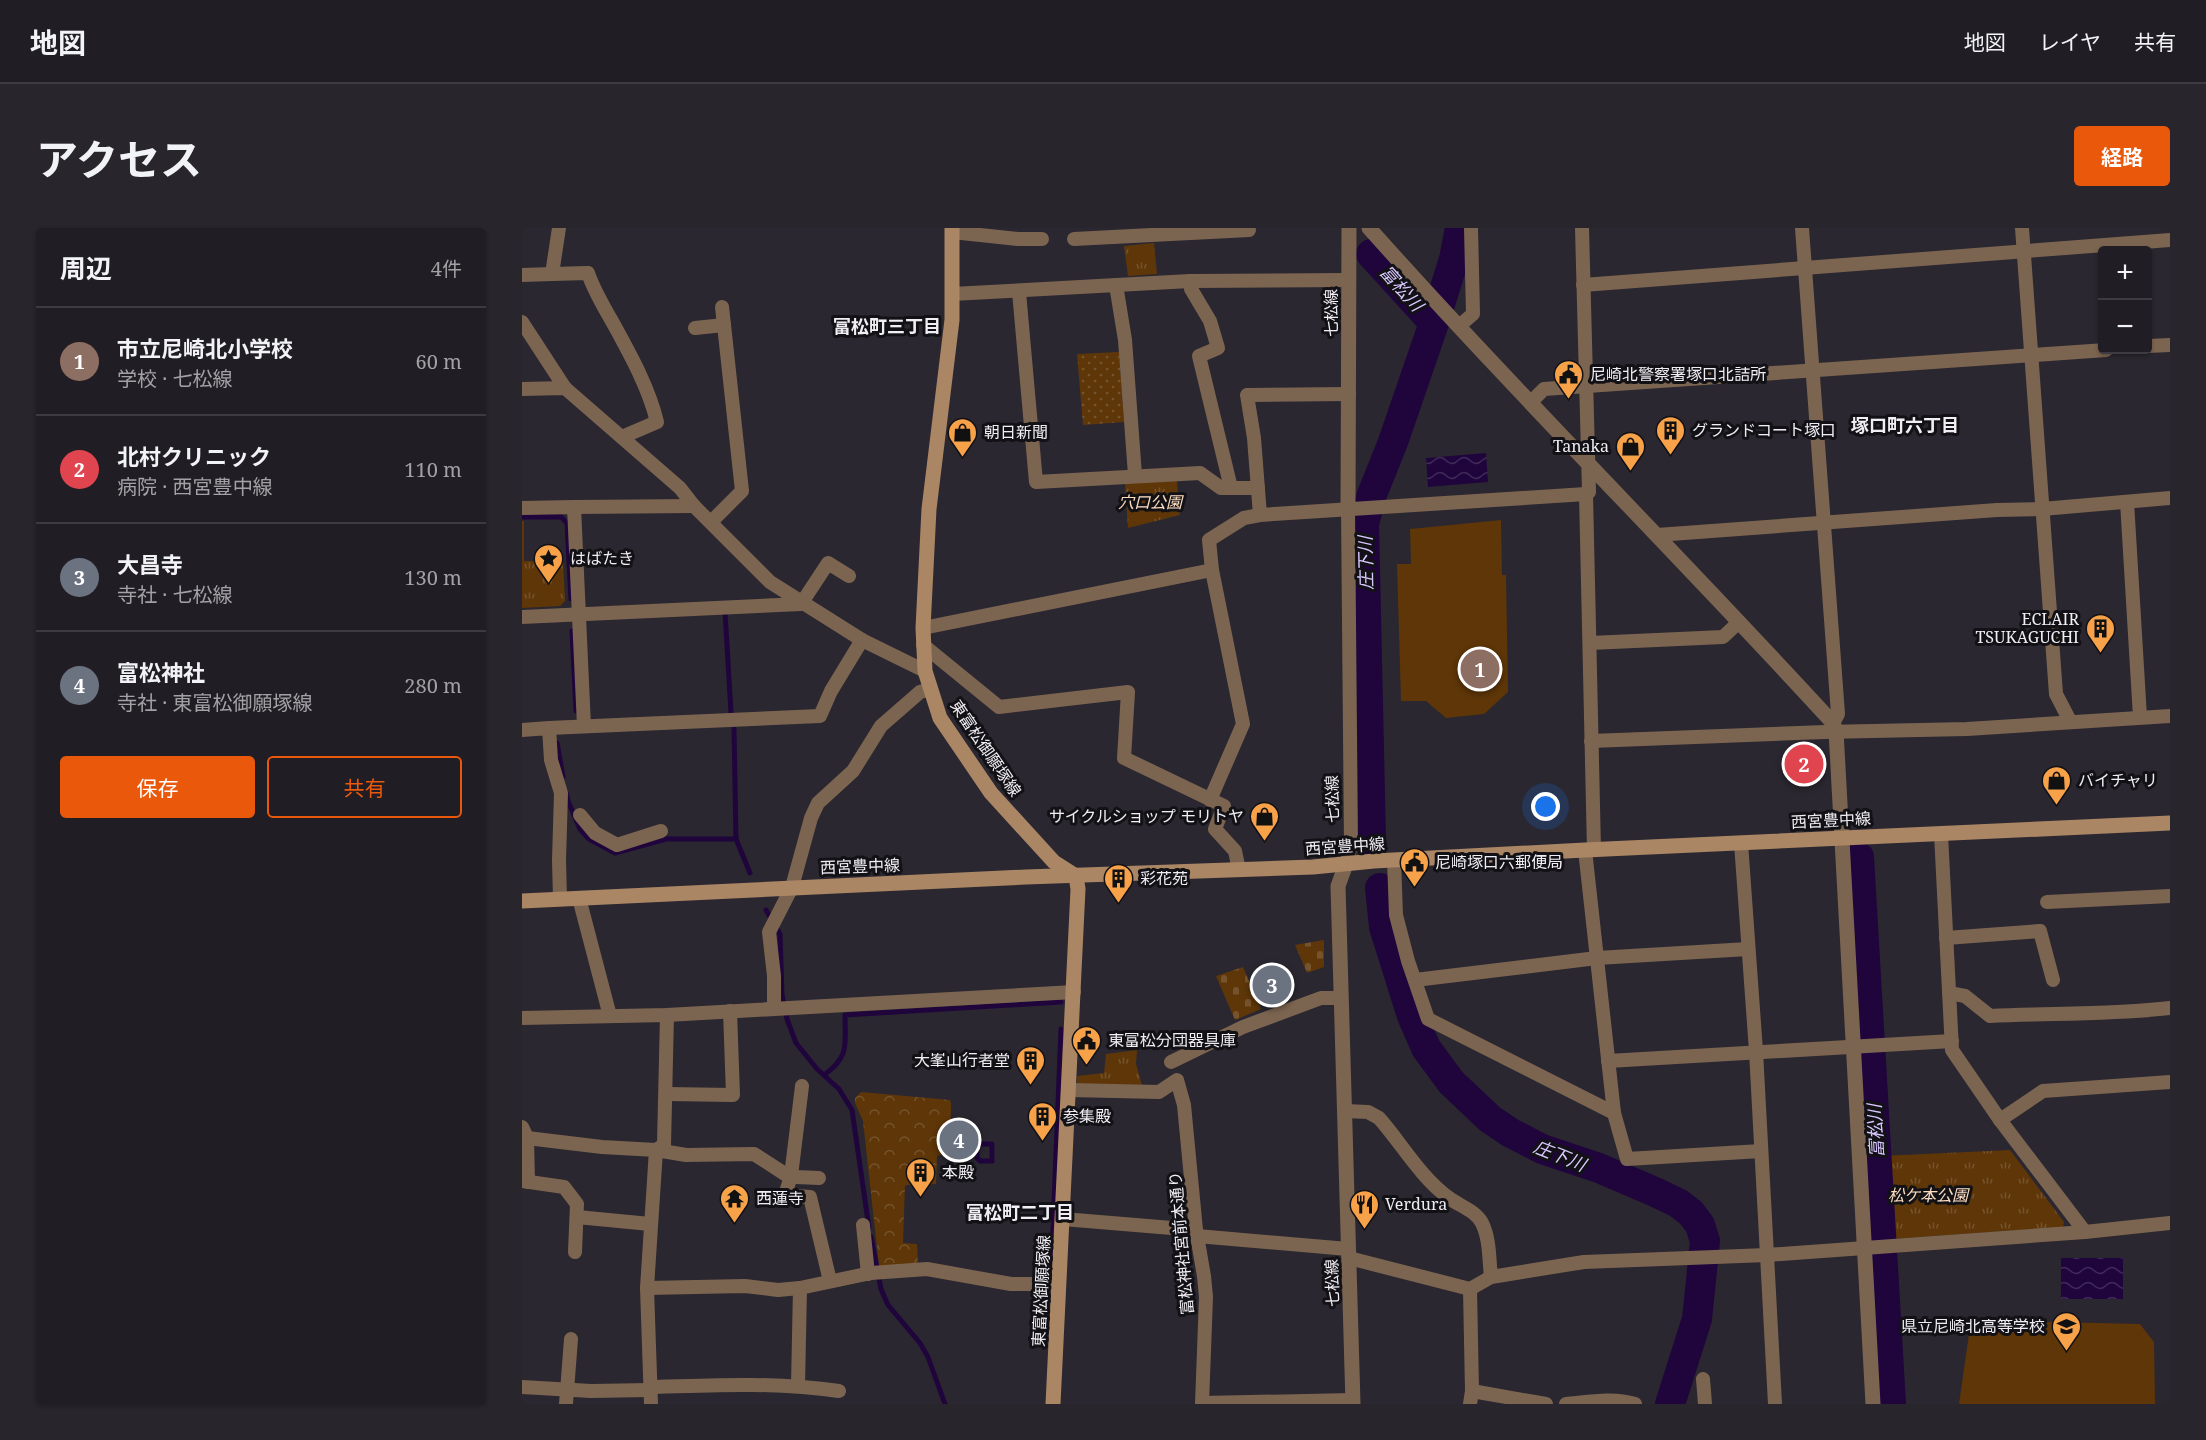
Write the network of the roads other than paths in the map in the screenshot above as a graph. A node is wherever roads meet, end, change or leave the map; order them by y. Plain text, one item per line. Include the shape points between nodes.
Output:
1 (559, 228) edge
2 (1349, 228) edge
3 (1369, 228) edge
4 (1471, 228) edge
5 (1582, 228) edge
6 (1802, 228) edge
7 (2022, 228) edge
8 (952, 230) edge
9 (1249, 230) dead end
10 (1080, 235) edge
11 (1042, 239) dead end
12 (2170, 240) edge
13 (2025, 252) junction
14 (1805, 267) junction
15 (552, 274) junction
16 (522, 275) edge
17 (1349, 280) junction
18 (1190, 281) junction
19 (1116, 285) junction
20 (1583, 285) junction
21 (1019, 292) junction
22 (952, 294) junction
23 (722, 307) dead end
24 (522, 322) edge
25 (1456, 323) junction
26 (724, 325) junction
27 (695, 328) dead end
28 (2170, 345) edge
29 (2152, 346) edge
30 (2098, 351) edge
31 (2030, 355) junction
32 (1812, 371) junction
33 (1585, 386) junction
34 (565, 388) junction
35 (522, 389) edge
36 (1348, 394) junction
37 (1531, 402) junction
38 (622, 437) junction
39 (1587, 461) junction
40 (1135, 476) junction
41 (1231, 488) junction
42 (1258, 488) junction
43 (1588, 489) junction
44 (2170, 498) edge
45 (2127, 502) junction
46 (694, 506) junction
47 (574, 507) junction
48 (522, 508) edge
49 (1354, 509) junction
50 (2042, 509) junction
51 (1260, 515) junction
52 (711, 522) junction
53 (1824, 524) junction
54 (1657, 535) junction
55 (1212, 570) junction
56 (849, 576) dead end
57 (801, 604) junction
58 (580, 614) junction
59 (522, 617) edge
60 (923, 628) junction
61 (1731, 630) junction
62 (862, 640) junction
63 (1590, 643) junction
64 (923, 645) junction
65 (925, 671) junction
66 (930, 689) junction
67 (2170, 716) edge
68 (2140, 717) junction
69 (2070, 721) junction
70 (584, 726) junction
71 (1834, 727) junction
72 (549, 728) junction
73 (522, 730) edge
74 (1591, 741) junction
75 (1210, 800) junction
76 (580, 815) dead end
77 (2170, 823) edge
78 (661, 831) dead end
79 (1941, 834) junction
80 (1841, 838) junction
81 (1741, 843) junction
82 (1589, 850) junction
83 (1394, 860) junction
84 (1346, 864) junction
85 (1239, 870) junction
86 (1076, 876) junction
87 (792, 887) junction
88 (2170, 896) edge
89 (579, 898) junction
90 (560, 899) junction
91 (522, 901) edge
92 (2047, 902) dead end
93 (1947, 938) junction
94 (1748, 949) junction
95 (1597, 958) junction
96 (1415, 980) junction
97 (2053, 980) dead end
98 (1074, 992) junction
99 (1949, 993) junction
100 (1341, 998) junction
101 (781, 1008) junction
102 (2170, 1008) edge
103 (730, 1011) junction
104 (667, 1015) junction
105 (610, 1016) junction
106 (522, 1018) edge
107 (1952, 1041) junction
108 (1863, 1046) junction
109 (1756, 1052) junction
110 (1608, 1061) junction
111 (1171, 1062) dead end
112 (2170, 1082) edge
113 (802, 1086) dead end
114 (1069, 1090) junction
115 (667, 1094) junction
116 (1345, 1111) junction
117 (1614, 1113) junction
118 (2000, 1120) junction
119 (525, 1132) edge
120 (656, 1150) junction
121 (1761, 1151) junction
122 (790, 1176) junction
123 (819, 1178) dead end
124 (525, 1181) edge
125 (577, 1217) junction
126 (1063, 1219) junction
127 (2170, 1223) edge
128 (650, 1224) junction
129 (862, 1225) dead end
130 (2085, 1232) junction
131 (1196, 1233) junction
132 (1875, 1247) junction
133 (576, 1252) dead end
134 (1349, 1254) junction
135 (1767, 1255) junction
136 (873, 1273) junction
137 (1491, 1278) junction
138 (830, 1281) junction
139 (1059, 1284) junction
140 (647, 1288) junction
141 (800, 1288) junction
142 (1470, 1289) junction
143 (571, 1339) dead end
144 (1703, 1379) dead end
145 (798, 1385) junction
146 (522, 1387) edge
147 (567, 1389) junction
148 (839, 1391) dead end
149 (650, 1394) edge
150 (1471, 1398) edge
151 (1353, 1402) edge
152 (566, 1404) edge
153 (1053, 1404) edge
154 (1202, 1404) edge
155 (1545, 1404) edge
156 (1566, 1404) edge
157 (1635, 1404) edge
158 (1705, 1404) edge
159 (1775, 1404) edge
160 (1874, 1404) edge

1 - 15 street
2 - 17 street, 七松線
3 - 25 street
4 - 25 street via 1473,314
5 - 20 street
6 - 14 street
7 - 13 street
8 - 11 street
8 - 22 main road, 東富松御願塚線
9 - 10 street
12 - 13 street
13 - 14 street
13 - 31 street
14 - 20 street
14 - 32 street
15 - 16 street
15 - 38 street via 588,273 653,405 657,422
17 - 18 street
17 - 36 street, 七松線
18 - 19 street
18 - 41 street via 1210,321 1218,348 1200,356
19 - 21 street
19 - 40 street via 1125,340
20 - 33 street
21 - 22 street
21 - 40 street via 1036,482
22 - 60 main road, 東富松御願塚線 via 929,509
23 - 26 street
24 - 34 street
25 - 37 street
26 - 27 street
26 - 52 street via 730,421 742,492
28 - 29 street
30 - 31 street
31 - 32 street
31 - 50 street
32 - 33 street
32 - 53 street
33 - 37 street via 1544,390
33 - 39 street
34 - 35 street
34 - 38 street
36 - 42 street via 1247,396
36 - 49 street, 七松線
37 - 39 street
38 - 46 street
39 - 43 street
39 - 54 street
40 - 41 street via 1200,473 1221,488
41 - 42 street
42 - 51 street
43 - 49 street
43 - 63 street
44 - 45 street
45 - 50 street
45 - 68 street
46 - 47 street
46 - 52 street
47 - 48 street
47 - 58 street
49 - 51 street
49 - 84 street, 七松線 via 1351,846
50 - 53 street
50 - 69 street via 2056,694
51 - 55 street via 1244,518 1209,540
52 - 57 street via 770,582
53 - 54 street
53 - 71 street via 1838,714
54 - 61 street
55 - 60 street
55 - 75 street via 1243,724
56 - 57 street via 828,563
57 - 58 street
57 - 62 street
58 - 59 street
58 - 70 street
60 - 64 main road, 東富松御願塚線
61 - 63 street
61 - 71 street
62 - 65 street
62 - 70 street via 820,716
63 - 74 street
64 - 65 main road, 東富松御願塚線
64 - 75 street via 999,707 1128,692 1124,758
65 - 66 main road, 東富松御願塚線
66 - 86 main road, 東富松御願塚線 via 940,718 991,793 1054,862
66 - 87 street via 920,692 881,726 853,771 818,803
67 - 68 street
68 - 69 street
69 - 71 street via 1967,729
70 - 72 street
71 - 74 street
71 - 80 street
72 - 73 street
72 - 90 street via 550,760 561,793
74 - 82 street
75 - 85 street via 1224,806 1215,829 1235,851
76 - 78 street via 595,832 617,845
77 - 79 main road, 西宮豊中線
79 - 80 main road, 西宮豊中線
79 - 93 street
80 - 81 main road, 西宮豊中線
80 - 108 street
81 - 82 main road, 西宮豊中線
81 - 94 street
82 - 83 main road, 西宮豊中線
82 - 95 street
83 - 84 main road, 西宮豊中線
83 - 96 street via 1396,915
84 - 85 main road, 西宮豊中線
84 - 100 street, 七松線 via 1338,886
85 - 86 main road, 西宮豊中線
86 - 87 main road, 西宮豊中線
86 - 98 main road, 東富松御願塚線
87 - 89 main road, 西宮豊中線
87 - 101 street via 769,932
88 - 92 street
89 - 90 main road, 西宮豊中線
89 - 105 street
90 - 91 main road, 西宮豊中線
93 - 97 street via 2040,931
93 - 99 street
94 - 95 street
94 - 109 street
95 - 96 street
95 - 110 street
96 - 117 street via 1428,1019
98 - 101 street
98 - 114 main road, 東富松御願塚線
99 - 102 street via 1965,996 1990,1016
99 - 107 street
100 - 111 street via 1321,998 1243,1027
100 - 116 street, 七松線
101 - 103 street
103 - 104 street
103 - 115 street via 733,1095
104 - 105 street
104 - 115 street
105 - 106 street
107 - 108 street
107 - 118 street via 1952,1050
108 - 109 street
108 - 132 street
109 - 110 street
109 - 121 street
110 - 117 street
112 - 118 street via 2043,1091
113 - 122 street
114 - 126 main road, 東富松御願塚線
114 - 131 street, 富松神社宮前本通り via 1159,1092 1177,1080 1184,1105
115 - 120 street via 664,1145
116 - 134 street, 七松線
116 - 137 street via 1368,1112 1379,1118 1433,1184 1476,1214 1488,1245
117 - 121 street via 1627,1159
118 - 130 street
119 - 120 street via 602,1147
119 - 124 street
120 - 122 street via 686,1155 754,1154
120 - 128 street
121 - 135 street
122 - 123 street
122 - 138 street via 785,1195 810,1197
124 - 125 street via 564,1187 577,1204
125 - 128 street
125 - 133 street
126 - 131 street
126 - 139 main road, 東富松御願塚線
127 - 130 street
128 - 140 street
129 - 136 street
130 - 132 street
131 - 134 street
131 - 154 street, 富松神社宮前本通り via 1206,1296
132 - 135 street
132 - 160 street
134 - 142 street
134 - 151 street, 七松線
135 - 137 street via 1584,1262
135 - 159 street
136 - 138 street
136 - 139 street via 927,1269 1011,1284
137 - 142 street
138 - 141 street
139 - 153 main road, 東富松御願塚線
140 - 141 street
140 - 149 street
141 - 145 street
142 - 150 street
143 - 147 street
144 - 158 street
145 - 148 street
145 - 149 street via 739,1384
146 - 147 street
147 - 149 street
147 - 152 street
150 - 155 street
151 - 154 street
156 - 157 street

